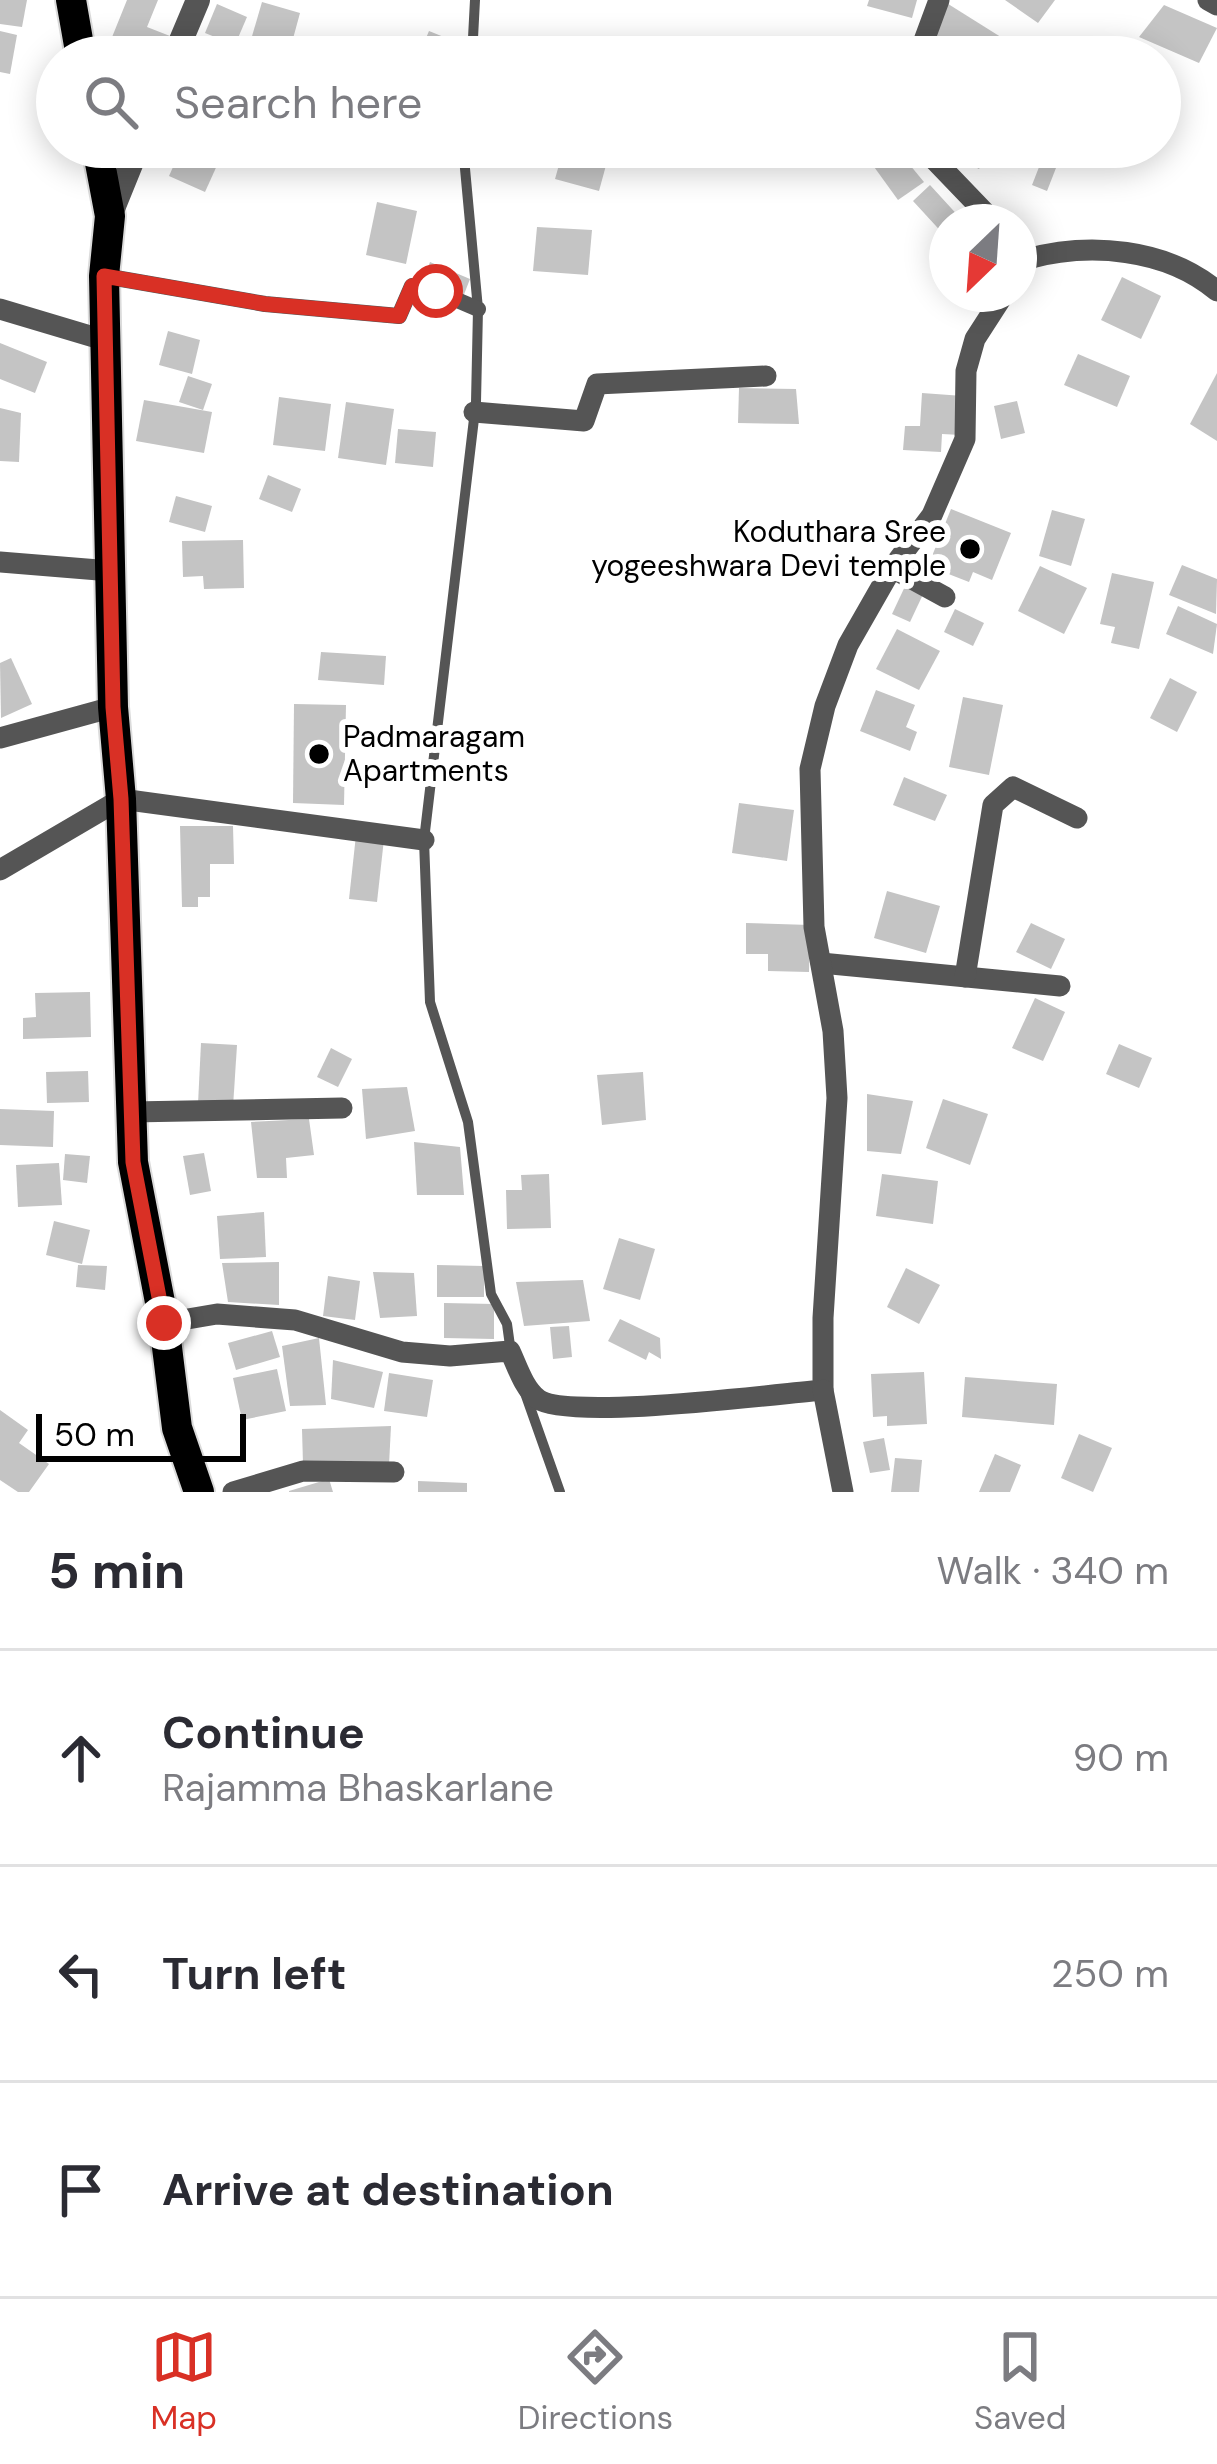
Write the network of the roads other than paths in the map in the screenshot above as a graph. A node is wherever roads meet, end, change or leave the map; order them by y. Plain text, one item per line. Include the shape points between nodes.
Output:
1 (71, 0) edge
2 (198, 0) edge
3 (475, 0) edge
4 (939, 0) edge
5 (1208, 0) edge
6 (1217, 5) edge
7 (77, 36) edge
8 (183, 36) edge
9 (473, 36) edge
10 (926, 36) edge
11 (101, 168) edge
12 (129, 168) edge
13 (465, 168) edge
14 (942, 168) edge
15 (977, 204) edge
16 (110, 216) junction
17 (1037, 257) edge
18 (104, 276) junction
19 (1215, 284) edge
20 (0, 309) edge
21 (478, 309) junction
22 (992, 312) edge
23 (107, 341) junction
24 (766, 376) dead end
25 (474, 412) junction
26 (0, 562) edge
27 (892, 568) junction
28 (111, 571) junction
29 (945, 597) dead end
30 (113, 707) junction
31 (0, 737) edge
32 (121, 799) junction
33 (1077, 818) dead end
34 (424, 840) junction
35 (0, 870) edge
36 (820, 963) junction
37 (965, 977) junction
38 (1060, 986) dead end
39 (342, 1108) dead end
40 (131, 1112) junction
41 (164, 1323) junction
42 (510, 1351) junction
43 (823, 1390) junction
44 (394, 1472) dead end
45 (199, 1492) edge
46 (233, 1492) edge
47 (560, 1492) edge
48 (843, 1492) edge

1 - 7 main road
2 - 8 street
3 - 9 lane
4 - 10 street
5 - 6 street
11 - 16 main road
12 - 16 street
13 - 21 lane
14 - 15 street
16 - 18 main road
17 - 19 street via 1092,248 1149,258
18 - 21 street via 265,304 399,316 412,286
18 - 23 main road
20 - 23 street
21 - 25 lane
22 - 27 street via 967,371 965,439 932,515
23 - 28 main road
24 - 25 street via 597,384 584,421
25 - 34 lane
26 - 28 street
27 - 29 street
27 - 36 street via 848,645 810,769
28 - 30 main road
30 - 31 street
30 - 32 main road
32 - 34 street
32 - 35 street
32 - 40 main road
33 - 37 street via 1013,787 993,805
34 - 42 lane via 430,1002 468,1122 490,1294 507,1324
36 - 37 street
36 - 43 street via 837,1098
37 - 38 street
39 - 40 street
40 - 41 main road
41 - 42 street via 217,1314 295,1321 402,1352
41 - 45 main road via 178,1428
42 - 43 street via 534,1395 556,1406
42 - 47 lane
43 - 48 street
44 - 46 street via 303,1471

